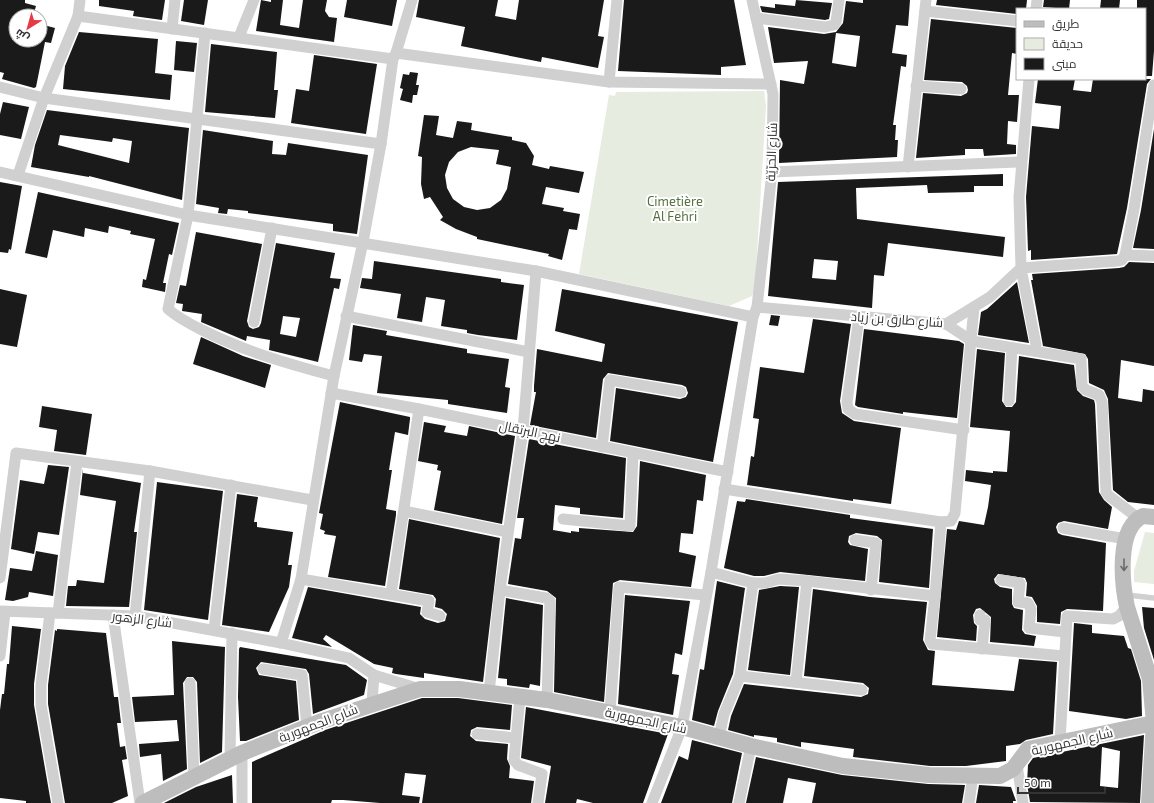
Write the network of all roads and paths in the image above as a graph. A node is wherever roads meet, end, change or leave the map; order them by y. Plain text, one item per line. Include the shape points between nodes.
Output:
1 (80, 0) edge
2 (175, 0) edge
3 (254, 0) edge
4 (412, 0) edge
5 (617, 0) edge
6 (752, 0) edge
7 (839, 0) edge
8 (925, 5) edge
9 (78, 16) junction
10 (756, 18) junction
11 (1016, 21) edge
12 (172, 28) junction
13 (205, 33) junction
14 (239, 37) junction
15 (395, 56) junction
16 (1029, 80) edge
17 (609, 82) junction
18 (771, 84) junction
19 (1154, 84) edge
20 (916, 86) junction
21 (0, 87) edge
22 (961, 89) dead end
23 (44, 98) junction
24 (1153, 104) edge
25 (196, 120) junction
26 (381, 144) junction
27 (1021, 162) junction
28 (908, 167) junction
29 (0, 172) edge
30 (772, 172) junction
31 (18, 175) junction
32 (188, 215) junction
33 (272, 228) junction
34 (363, 242) junction
35 (1124, 255) junction
36 (1154, 256) edge
37 (1021, 268) junction
38 (536, 271) junction
39 (757, 306) junction
40 (974, 307) junction
41 (346, 316) junction
42 (753, 317) junction
43 (859, 317) junction
44 (254, 322) dead end
45 (946, 324) junction
46 (972, 341) junction
47 (1012, 348) junction
48 (1034, 350) junction
49 (529, 352) junction
50 (334, 376) junction
51 (681, 392) dead end
52 (331, 393) junction
53 (1008, 401) dead end
54 (419, 409) junction
55 (523, 430) junction
56 (964, 430) junction
57 (602, 447) junction
58 (633, 454) junction
59 (77, 462) junction
60 (150, 471) junction
61 (728, 472) junction
62 (231, 485) junction
63 (724, 489) junction
64 (312, 500) junction
65 (404, 511) junction
66 (1154, 517) edge
67 (1138, 518) junction
68 (563, 519) dead end
69 (942, 522) junction
70 (1063, 528) dead end
71 (508, 532) junction
72 (1126, 539) junction
73 (855, 540) dead end
74 (711, 572) junction
75 (0, 578) edge
76 (300, 579) junction
77 (1001, 580) dead end
78 (807, 581) junction
79 (753, 583) junction
80 (500, 590) junction
81 (871, 590) junction
82 (391, 594) junction
83 (705, 595) junction
84 (935, 596) junction
85 (1154, 598) edge
86 (1126, 601) junction
87 (2, 612) edge
88 (54, 613) junction
89 (113, 615) junction
90 (980, 615) dead end
91 (135, 616) junction
92 (440, 616) dead end
93 (214, 630) junction
94 (1065, 632) junction
95 (232, 633) junction
96 (281, 643) junction
97 (982, 649) junction
98 (0, 656) edge
99 (1064, 656) junction
100 (262, 669) dead end
101 (374, 675) junction
102 (740, 676) junction
103 (796, 682) junction
104 (190, 684) dead end
105 (420, 689) junction
106 (862, 690) dead end
107 (489, 693) junction
108 (520, 697) junction
109 (547, 700) junction
110 (372, 703) junction
111 (610, 712) junction
112 (1154, 723) edge
113 (307, 727) junction
114 (682, 727) junction
115 (477, 734) dead end
116 (719, 737) junction
117 (516, 738) junction
118 (1060, 742) junction
119 (751, 746) junction
120 (236, 756) junction
121 (1017, 764) junction
122 (194, 776) junction
123 (973, 776) junction
124 (1151, 797) edge
125 (159, 798) edge
126 (58, 803) edge
127 (142, 803) edge
128 (242, 803) edge
129 (538, 803) edge
130 (652, 803) edge
131 (739, 803) edge
132 (969, 803) edge
133 (1023, 803) edge

1 - 9 street
2 - 12 street
3 - 14 street
4 - 15 street
5 - 17 street
6 - 10 street, شارع الحرّيّة
7 - 10 street via 836,22 825,28
8 - 11 street
8 - 20 street
9 - 12 street
9 - 23 street
10 - 18 street, شارع الحرّيّة
12 - 13 street
13 - 14 street
13 - 25 street
14 - 15 street
15 - 17 street
15 - 26 street
16 - 27 street
17 - 18 street
18 - 30 street, شارع الحرّيّة
19 - 24 street
20 - 22 street
20 - 28 street
21 - 23 street
23 - 25 street
23 - 31 street
24 - 35 street
25 - 26 street
25 - 32 street
26 - 34 street
27 - 28 street
27 - 37 street
28 - 30 street
29 - 31 street
30 - 39 street, شارع الحرّيّة
31 - 32 street
32 - 33 street
32 - 50 street via 168,309 210,334 260,355
33 - 34 street
33 - 44 street
34 - 38 street
34 - 41 street
35 - 36 street
35 - 37 street via 1122,260 1118,261
37 - 40 street, شارع طارق بن زياد via 990,297
37 - 48 street via 1036,345
38 - 42 street
38 - 49 street
39 - 42 street, شارع الحرّيّة
39 - 43 street, شارع طارق بن زياد
40 - 45 street, شارع طارق بن زياد
40 - 46 street
41 - 49 street
41 - 50 street
42 - 61 street, شارع الحرّيّة
43 - 45 street, شارع طارق بن زياد
43 - 56 street via 848,410 855,414
45 - 46 street
46 - 47 street
46 - 56 street
47 - 48 street via 1032,352
47 - 53 street
48 - 67 street via 1077,357 1082,361 1082,386 1099,395 1102,402 1106,492
49 - 55 street
50 - 52 street
51 - 57 street via 610,380
52 - 54 street, نهج البرتقال
52 - 64 street
54 - 55 street, نهج البرتقال
54 - 65 street
55 - 57 street, نهج البرتقال
55 - 71 street
56 - 69 street via 955,516 949,522
57 - 58 street, نهج البرتقال
58 - 61 street, نهج البرتقال
58 - 68 street via 630,526
59 - 60 street
59 - 75 street via 16,453
59 - 88 street
60 - 62 street
60 - 91 street
61 - 63 street, شارع الحرّيّة
62 - 64 street
62 - 93 street
63 - 69 street
63 - 74 street, شارع الحرّيّة
64 - 76 street
65 - 71 street
65 - 82 street
66 - 67 street
67 - 72 street
69 - 84 street
70 - 72 street
71 - 80 street
72 -> 86 street
73 - 81 street via 876,543
74 - 79 street
74 - 83 street, شارع الحرّيّة
76 - 82 street
76 - 96 street
77 - 94 street via 1020,584 1018,602 1028,603 1031,610 1029,628
78 - 79 street via 780,579
78 - 81 street
78 - 103 street
79 - 102 street
80 - 107 street
80 - 109 street via 546,598 550,601
81 - 84 street
82 - 92 street via 429,601 427,612
83 - 111 street via 619,587
83 - 114 street, شارع الحرّيّة
84 - 97 street via 931,643
85 - 86 lane
86 - 94 street via 1119,616 1113,619 1067,616
86 - 112 street via 1150,679
87 - 88 street, شارع الزهور
87 - 98 street
88 - 89 street, شارع الزهور
88 - 126 street via 41,685 41,705
89 - 91 street, شارع الزهور
89 - 127 street
90 - 97 street via 980,620 985,620
91 - 93 street, شارع الزهور
93 - 95 street, شارع الزهور
94 - 99 street
95 - 96 street, شارع الزهور
95 - 120 street
96 - 101 street, شارع الزهور via 349,658
97 - 99 street
99 - 118 street
100 - 113 street via 302,675 306,684
101 - 105 street, شارع الزهور
101 - 110 street
102 - 103 street
102 - 116 street via 724,714
103 - 106 street
104 - 122 street
105 - 107 street, شارع الجمهورية via 459,689
105 - 110 street, شارع الجمهورية
107 - 108 street, شارع الجمهورية
108 - 109 street, شارع الجمهورية
108 - 117 street
109 - 111 street, شارع الجمهورية
110 - 113 street, شارع الجمهورية
111 - 114 street, شارع الجمهورية
112 - 118 street, شارع الجمهورية
112 - 124 street
113 - 120 street, شارع الجمهورية
114 - 116 street, شارع الجمهورية
114 - 130 street, شارع الحرّيّة
115 - 117 street
116 - 119 street, شارع الجمهورية
117 - 129 street via 516,763 540,772 543,776
118 - 121 street, شارع الجمهورية via 1028,749
119 - 123 street, شارع الجمهورية via 843,766
119 - 131 street
120 - 122 street, شارع الجمهورية
120 - 128 street
121 - 123 street, شارع الجمهورية via 1000,776
121 - 133 street
122 - 125 street, شارع الجمهورية
123 - 132 street
125 - 127 street, شارع الجمهورية

